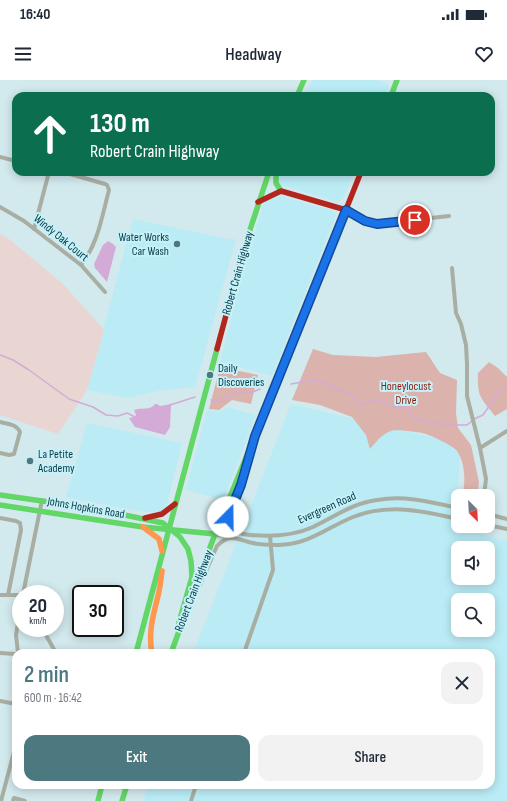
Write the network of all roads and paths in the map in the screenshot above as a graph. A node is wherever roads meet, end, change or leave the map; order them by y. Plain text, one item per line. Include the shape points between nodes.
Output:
1 (304, 80) edge
2 (398, 80) edge
3 (300, 92) edge
4 (393, 92) edge
5 (0, 157) edge
6 (12, 160) edge
7 (48, 176) edge
8 (77, 176) edge
9 (268, 176) edge
10 (276, 176) edge
11 (359, 176) edge
12 (281, 191) junction
13 (258, 202) junction
14 (0, 206) edge
15 (346, 210) junction
16 (449, 216) dead end
17 (34, 229) junction
18 (81, 265) junction
19 (452, 268) dead end
20 (105, 292) dead end
21 (0, 422) edge
22 (507, 431) edge
23 (255, 436) junction
24 (480, 448) junction
25 (0, 453) edge
26 (485, 489) edge
27 (0, 495) edge
28 (42, 500) junction
29 (175, 504) junction
30 (0, 505) edge
31 (451, 507) edge
32 (40, 512) junction
33 (495, 516) edge
34 (451, 517) edge
35 (0, 518) edge
36 (145, 518) junction
37 (507, 519) edge
38 (495, 526) edge
39 (143, 527) junction
40 (170, 529) junction
41 (507, 529) edge
42 (215, 534) junction
43 (270, 536) junction
44 (231, 538) junction
45 (270, 545) junction
46 (163, 553) junction
47 (24, 585) edge
48 (0, 595) edge
49 (8, 595) junction
50 (12, 595) edge
51 (183, 620) junction
52 (18, 637) edge
53 (47, 637) edge
54 (175, 640) junction
55 (17, 649) edge
56 (54, 649) edge
57 (137, 649) edge
58 (151, 649) edge
59 (172, 649) edge
60 (174, 649) edge
61 (245, 649) edge
62 (0, 653) edge
63 (12, 654) edge
64 (0, 701) edge
65 (12, 703) edge
66 (12, 765) edge
67 (101, 789) edge
68 (125, 789) edge
69 (195, 789) edge
70 (1, 801) edge
71 (14, 801) edge
72 (25, 801) edge
73 (98, 801) edge
74 (122, 801) edge
75 (191, 801) edge

1 - 3 main road
2 - 4 main road
5 - 6 street
7 - 17 street
8 - 18 street via 105,184 109,190 95,243
9 - 13 main road, Robert Crain Highway
10 - 12 main road via 276,183
11 - 15 main road, Robert Crain Highway
12 - 13 main road
12 - 15 main road
13 - 29 main road, Robert Crain Highway
14 - 17 street, Windy Oak Court
15 - 16 street via 365,221 377,224
15 - 23 main road, Robert Crain Highway
17 - 18 street, Windy Oak Court
18 - 20 street, Windy Oak Court
19 - 24 street via 456,313 466,346 467,396
21 - 25 street via 14,425 20,432 14,454
22 - 24 street
23 - 42 main road, Robert Crain Highway
23 - 43 street, Evergreen Road via 241,485 228,517 229,523 237,532
24 - 26 street via 486,478
27 - 28 main road, Johns Hopkins Road
28 - 32 street
28 - 36 main road, Johns Hopkins Road
29 - 36 main road via 164,514
29 - 40 main road, Robert Crain Highway
30 - 32 main road, Johns Hopkins Road
31 - 43 street, Evergreen Road via 414,499 376,500 351,507 299,532
32 - 39 main road, Johns Hopkins Road
32 - 47 street
33 - 37 street
34 - 45 street, Evergreen Road via 419,510 384,509 354,516 310,539 290,545
35 - 49 street via 20,523 21,530
36 - 40 main road, Johns Hopkins Road via 163,523
38 - 41 street
39 - 40 main road, Johns Hopkins Road
39 - 46 main road via 159,539
40 - 42 main road, Johns Hopkins Road
40 - 46 main road, Robert Crain Highway
40 - 54 main road, Johns Hopkins Road via 180,537 188,549 192,577
42 - 44 street, Evergreen Road
42 - 51 main road, Robert Crain Highway
43 - 45 street
44 - 45 street, Evergreen Road
44 - 51 street via 217,546
45 - 61 street via 273,570
46 - 57 main road, Robert Crain Highway
46 - 58 main road via 160,587 149,634
48 - 49 street
49 - 50 street
51 - 54 main road, Robert Crain Highway
52 - 55 street
53 - 56 street
54 - 59 main road, Robert Crain Highway
54 - 60 main road
62 - 63 street
64 - 65 street
66 - 70 street
67 - 73 main road
68 - 74 main road
69 - 75 street
71 - 72 street via 14,798

